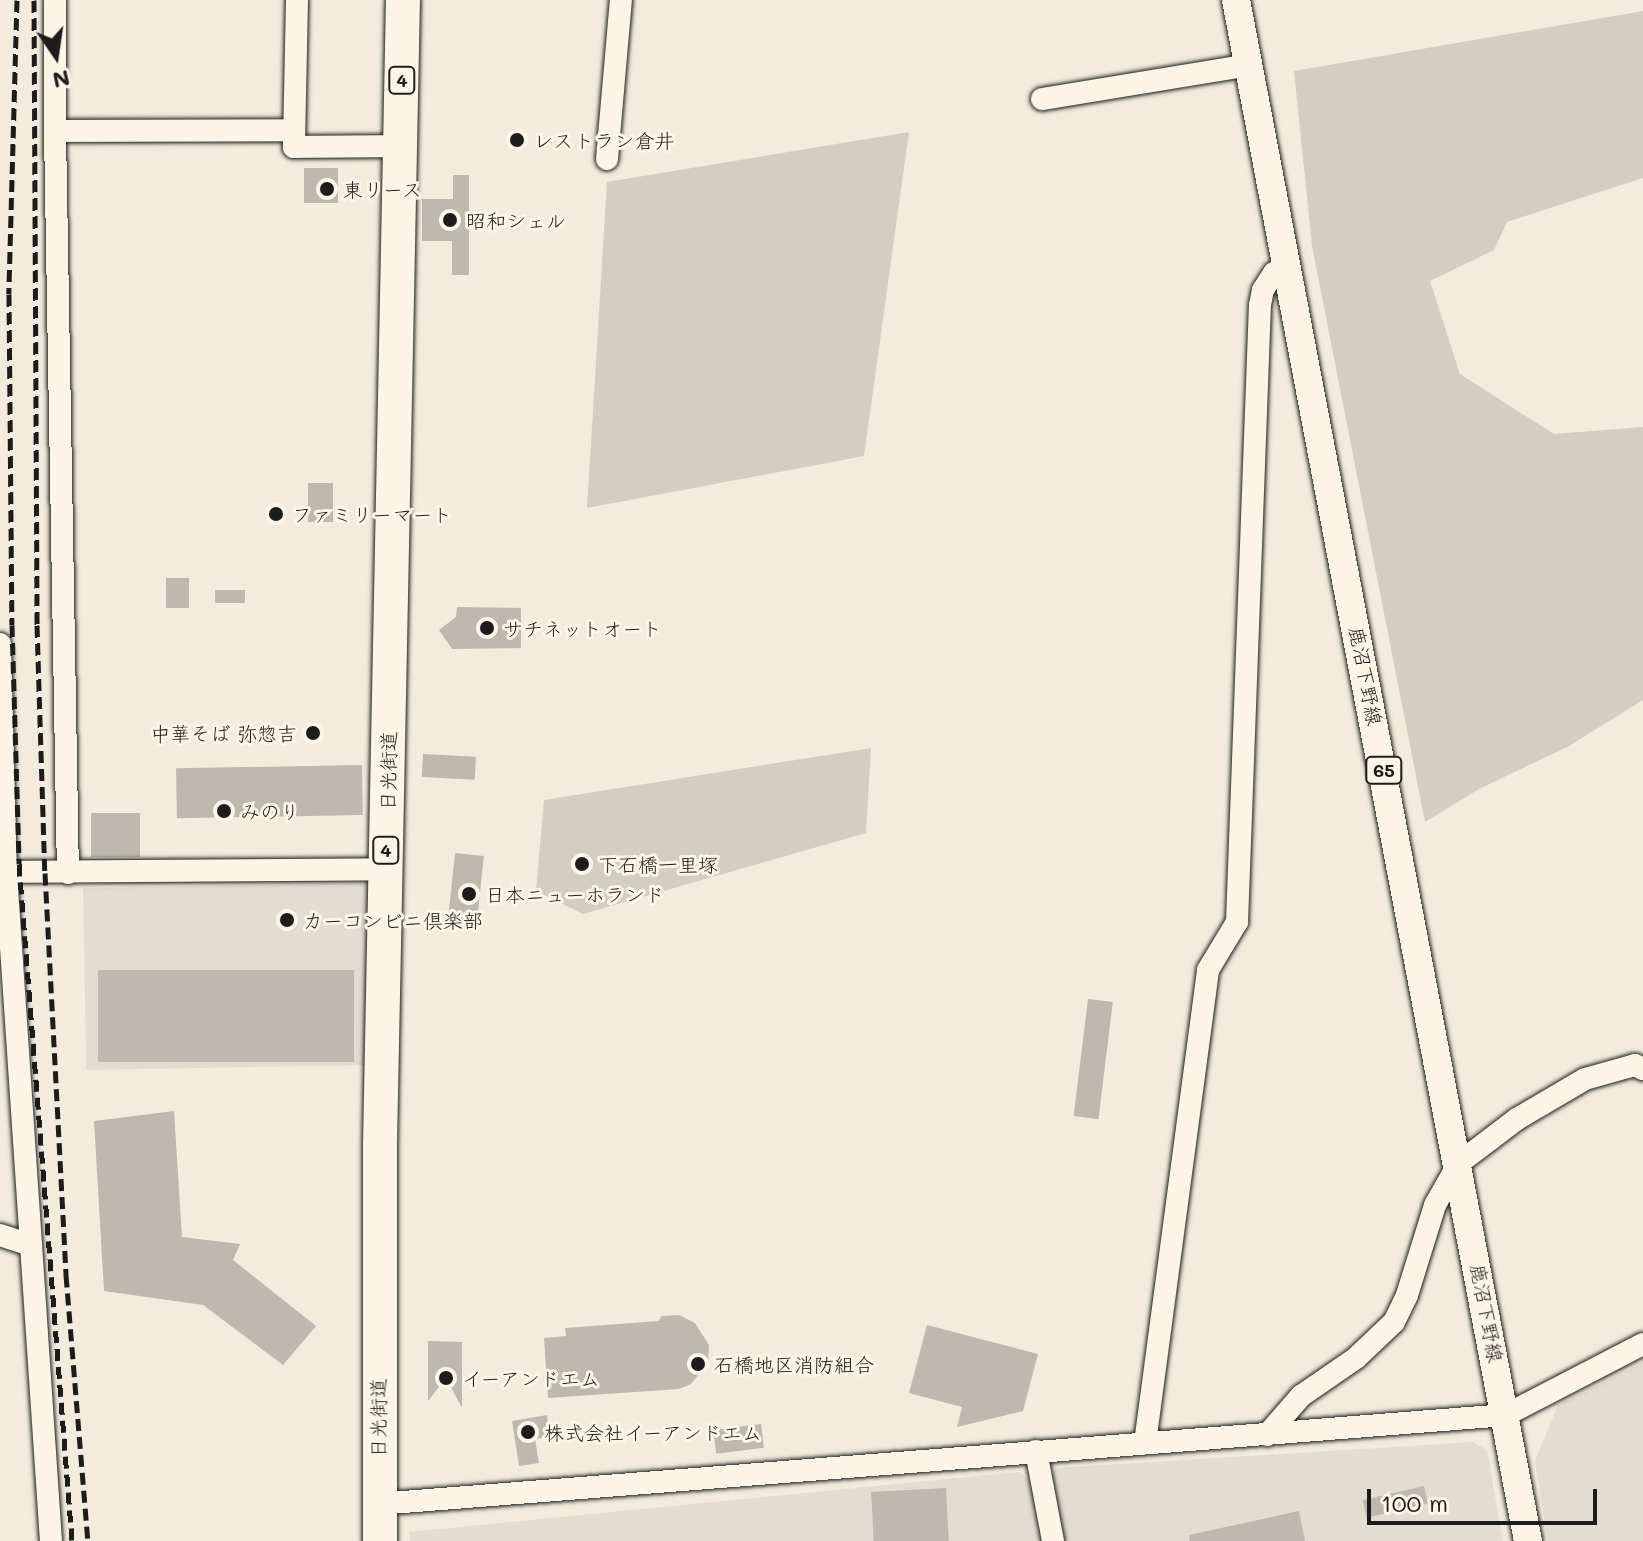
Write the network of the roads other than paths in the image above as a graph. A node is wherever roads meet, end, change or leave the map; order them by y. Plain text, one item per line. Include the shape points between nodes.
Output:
1 (55, 0) edge
2 (297, 0) edge
3 (403, 0) edge
4 (621, 0) edge
5 (1236, 0) edge
6 (1250, 65) junction
7 (1042, 99) dead end
8 (294, 130) junction
9 (55, 131) junction
10 (401, 146) junction
11 (607, 159) dead end
12 (1287, 266) junction
13 (0, 644) edge
14 (386, 869) junction
15 (3, 872) edge
16 (68, 873) junction
17 (1643, 1069) edge
18 (1459, 1163) junction
19 (0, 1235) edge
20 (31, 1245) junction
21 (1643, 1344) edge
22 (1506, 1415) junction
23 (1267, 1435) junction
24 (1145, 1443) junction
25 (1036, 1451) junction
26 (378, 1504) junction
27 (51, 1541) edge
28 (380, 1541) edge
29 (1053, 1541) edge
30 (1528, 1541) edge

1 - 9 street
2 - 8 street
3 - 10 highway, 日光街道 / 4
4 - 11 street
5 - 6 main road, 鹿沼下野線 / 65
6 - 7 street
6 - 12 main road, 鹿沼下野線 / 65
8 - 9 street
8 - 10 street via 294,147
9 - 16 street
10 - 14 highway, 日光街道 / 4
12 - 18 main road, 鹿沼下野線 / 65
12 - 24 street via 1274,273 1260,305 1237,922 1208,970
13 - 15 street
14 - 16 street
14 - 26 highway, 日光街道 / 4
15 - 16 street
15 - 20 street
17 - 18 street via 1635,1065 1585,1079 1517,1119
18 - 22 main road, 鹿沼下野線 / 65
18 - 23 street via 1435,1205 1394,1322 1356,1358 1301,1396
19 - 20 street
20 - 27 street
21 - 22 street
22 - 23 street
22 - 30 main road, 鹿沼下野線 / 65
23 - 24 street
24 - 25 street
25 - 26 street
25 - 29 street
26 - 28 highway, 日光街道 / 4

